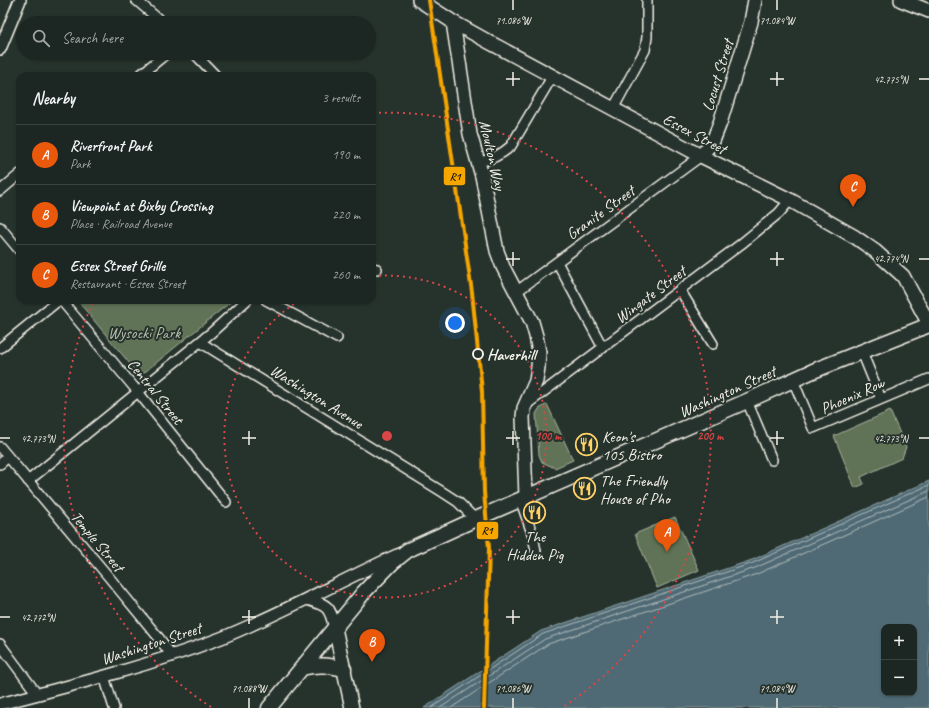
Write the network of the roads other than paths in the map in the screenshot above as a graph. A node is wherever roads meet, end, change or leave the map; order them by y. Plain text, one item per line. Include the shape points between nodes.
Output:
1 (20, 0) edge
2 (136, 0) edge
3 (419, 0) edge
4 (647, 0) edge
5 (756, 0) edge
6 (901, 0) edge
7 (929, 11) edge
8 (155, 16) edge
9 (453, 22) junction
10 (0, 49) edge
11 (158, 60) edge
12 (201, 60) edge
13 (144, 72) edge
14 (212, 72) edge
15 (552, 77) junction
16 (614, 109) junction
17 (702, 156) junction
18 (478, 162) junction
19 (16, 177) edge
20 (0, 191) edge
21 (790, 200) junction
22 (0, 227) edge
23 (16, 246) edge
24 (557, 262) junction
25 (680, 290) junction
26 (516, 292) junction
27 (55, 304) edge
28 (63, 304) edge
29 (243, 304) edge
30 (273, 304) edge
31 (929, 324) edge
32 (337, 338) dead end
33 (200, 342) junction
34 (713, 344) dead end
35 (0, 348) edge
36 (602, 348) junction
37 (862, 352) junction
38 (929, 379) edge
39 (793, 380) junction
40 (138, 392) junction
41 (881, 399) junction
42 (747, 401) junction
43 (524, 408) junction
44 (0, 447) edge
45 (8, 457) junction
46 (772, 460) dead end
47 (0, 464) edge
48 (28, 481) junction
49 (523, 498) junction
50 (226, 502) dead end
51 (474, 519) junction
52 (408, 550) junction
53 (536, 551) dead end
54 (307, 599) junction
55 (335, 628) junction
56 (0, 644) edge
57 (172, 656) junction
58 (302, 668) junction
59 (344, 670) junction
60 (104, 676) junction
61 (37, 694) junction
62 (0, 704) edge
63 (114, 708) edge
64 (269, 708) edge
65 (352, 708) edge

1 - 10 street
2 - 8 street
3 - 9 main road, Essex Street
4 - 16 street via 645,50
5 - 17 main road, Locust Street via 720,123 713,141
6 - 7 main road
9 - 15 main road, Essex Street
9 - 18 main road, Moulton Way via 470,134
11 - 13 street
12 - 14 street
15 - 16 main road, Essex Street
15 - 18 street via 511,146 490,160
16 - 17 main road, Essex Street
17 - 21 main road, Essex Street
17 - 24 street, Granite Street
18 - 26 main road, Moulton Way via 497,251
19 - 20 street
21 - 25 street, Wingate Street via 779,213
21 - 31 main road, Essex Street via 875,251 903,276
22 - 23 street
24 - 26 street, Granite Street
24 - 36 street
25 - 34 street
25 - 36 street, Wingate Street
26 - 43 main road, Moulton Way via 532,322 539,352 536,381
27 - 35 street
28 - 40 street, Central Street
29 - 33 street
30 - 32 street
31 - 37 main road, Washington Street
33 - 40 street
33 - 51 street, Washington Avenue via 441,491 458,502
36 - 43 street, Wingate Street
37 - 39 main road, Washington Street
37 - 41 street
38 - 41 street, Phoenix Row
39 - 41 street, Phoenix Row via 813,428
39 - 42 main road, Washington Street
40 - 48 street
40 - 50 street, Central Street
42 - 46 street
42 - 49 main road, Washington Street
43 - 49 main road
44 - 45 street, Temple Street
45 - 47 street
45 - 48 street, Temple Street
48 - 57 street, Temple Street
49 - 51 main road, Washington Street
49 - 53 street
51 - 52 main road, Washington Street
52 - 54 street, Washington Street
52 - 55 main road, Washington Street via 379,575
54 - 55 street via 322,604 331,612
54 - 57 street, Washington Street via 261,621
55 - 58 main road, Washington Street
55 - 59 main road
56 - 61 street
57 - 60 street, Washington Street
58 - 59 main road via 325,664
58 - 64 main road, Washington Street
59 - 65 main road
60 - 61 street, Washington Street
60 - 63 street
61 - 62 street, Washington Street

